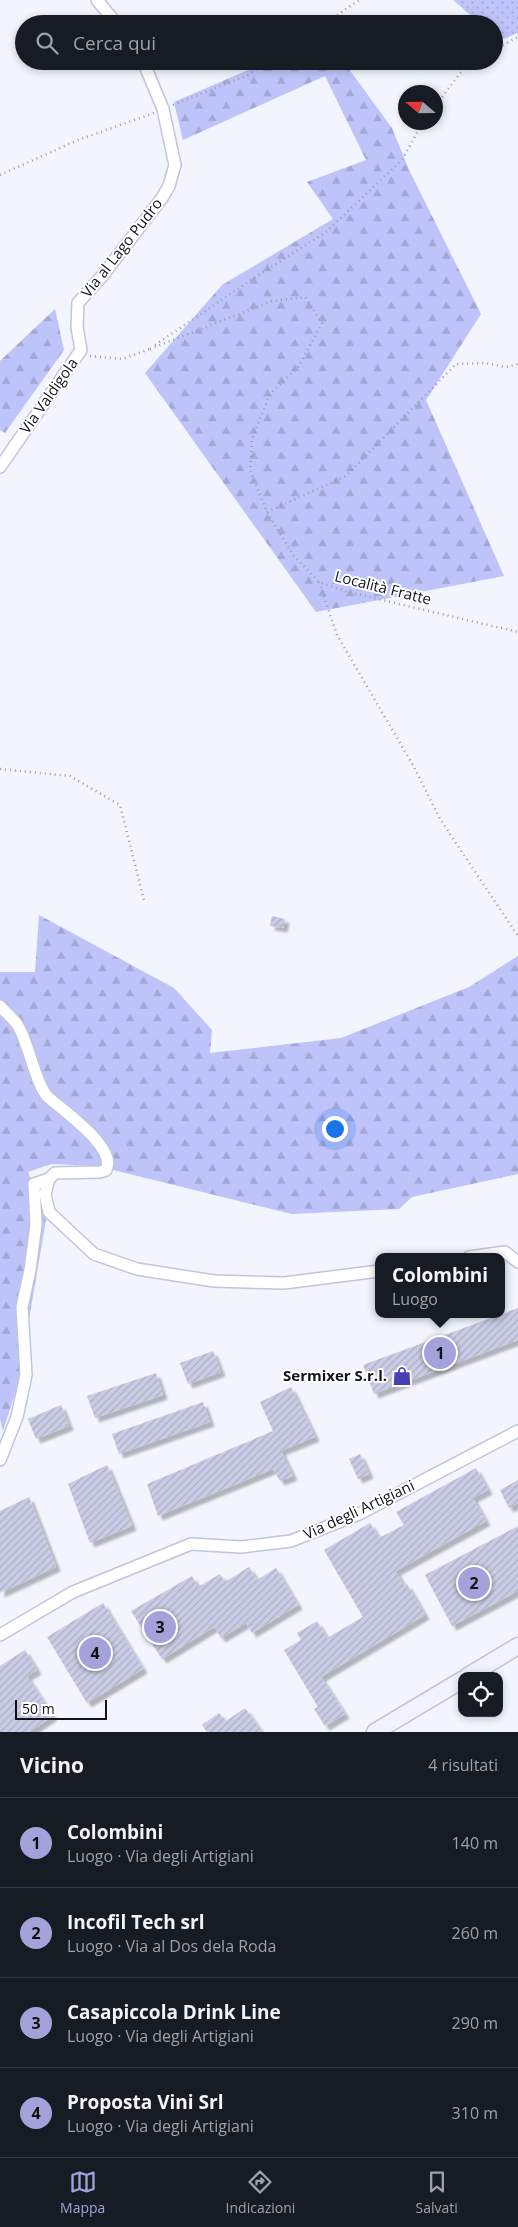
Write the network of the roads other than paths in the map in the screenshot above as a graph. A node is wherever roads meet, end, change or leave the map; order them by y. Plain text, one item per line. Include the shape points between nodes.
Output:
1 (97, 0) edge
2 (110, 15) edge
3 (147, 70) edge
4 (81, 350) joint
5 (0, 467) edge
6 (0, 1006) edge
7 (49, 1179) junction
8 (498, 1253) edge
9 (518, 1262) edge
10 (375, 1272) edge
11 (518, 1431) edge
12 (0, 1460) edge
13 (0, 1635) edge
14 (518, 1646) edge
15 (475, 1672) edge
16 (458, 1682) edge
17 (375, 1732) edge

1 - 2 street
3 - 4 street, Via al Lago Pudro via 163,109 175,165 162,198 78,304
4 - 5 street, Via Valdigola
6 - 7 street via 18,1026 46,1095 70,1114 109,1157 106,1170 55,1173
7 - 10 street via 45,1194 49,1212 94,1254 137,1269 214,1282 284,1283
7 - 12 street via 34,1184 36,1225 22,1307 26,1375 17,1417
8 - 9 street via 505,1252
11 - 13 street, Via degli Artigiani via 359,1514 291,1541 241,1547 191,1544 73,1592
14 - 15 main road
16 - 17 main road

